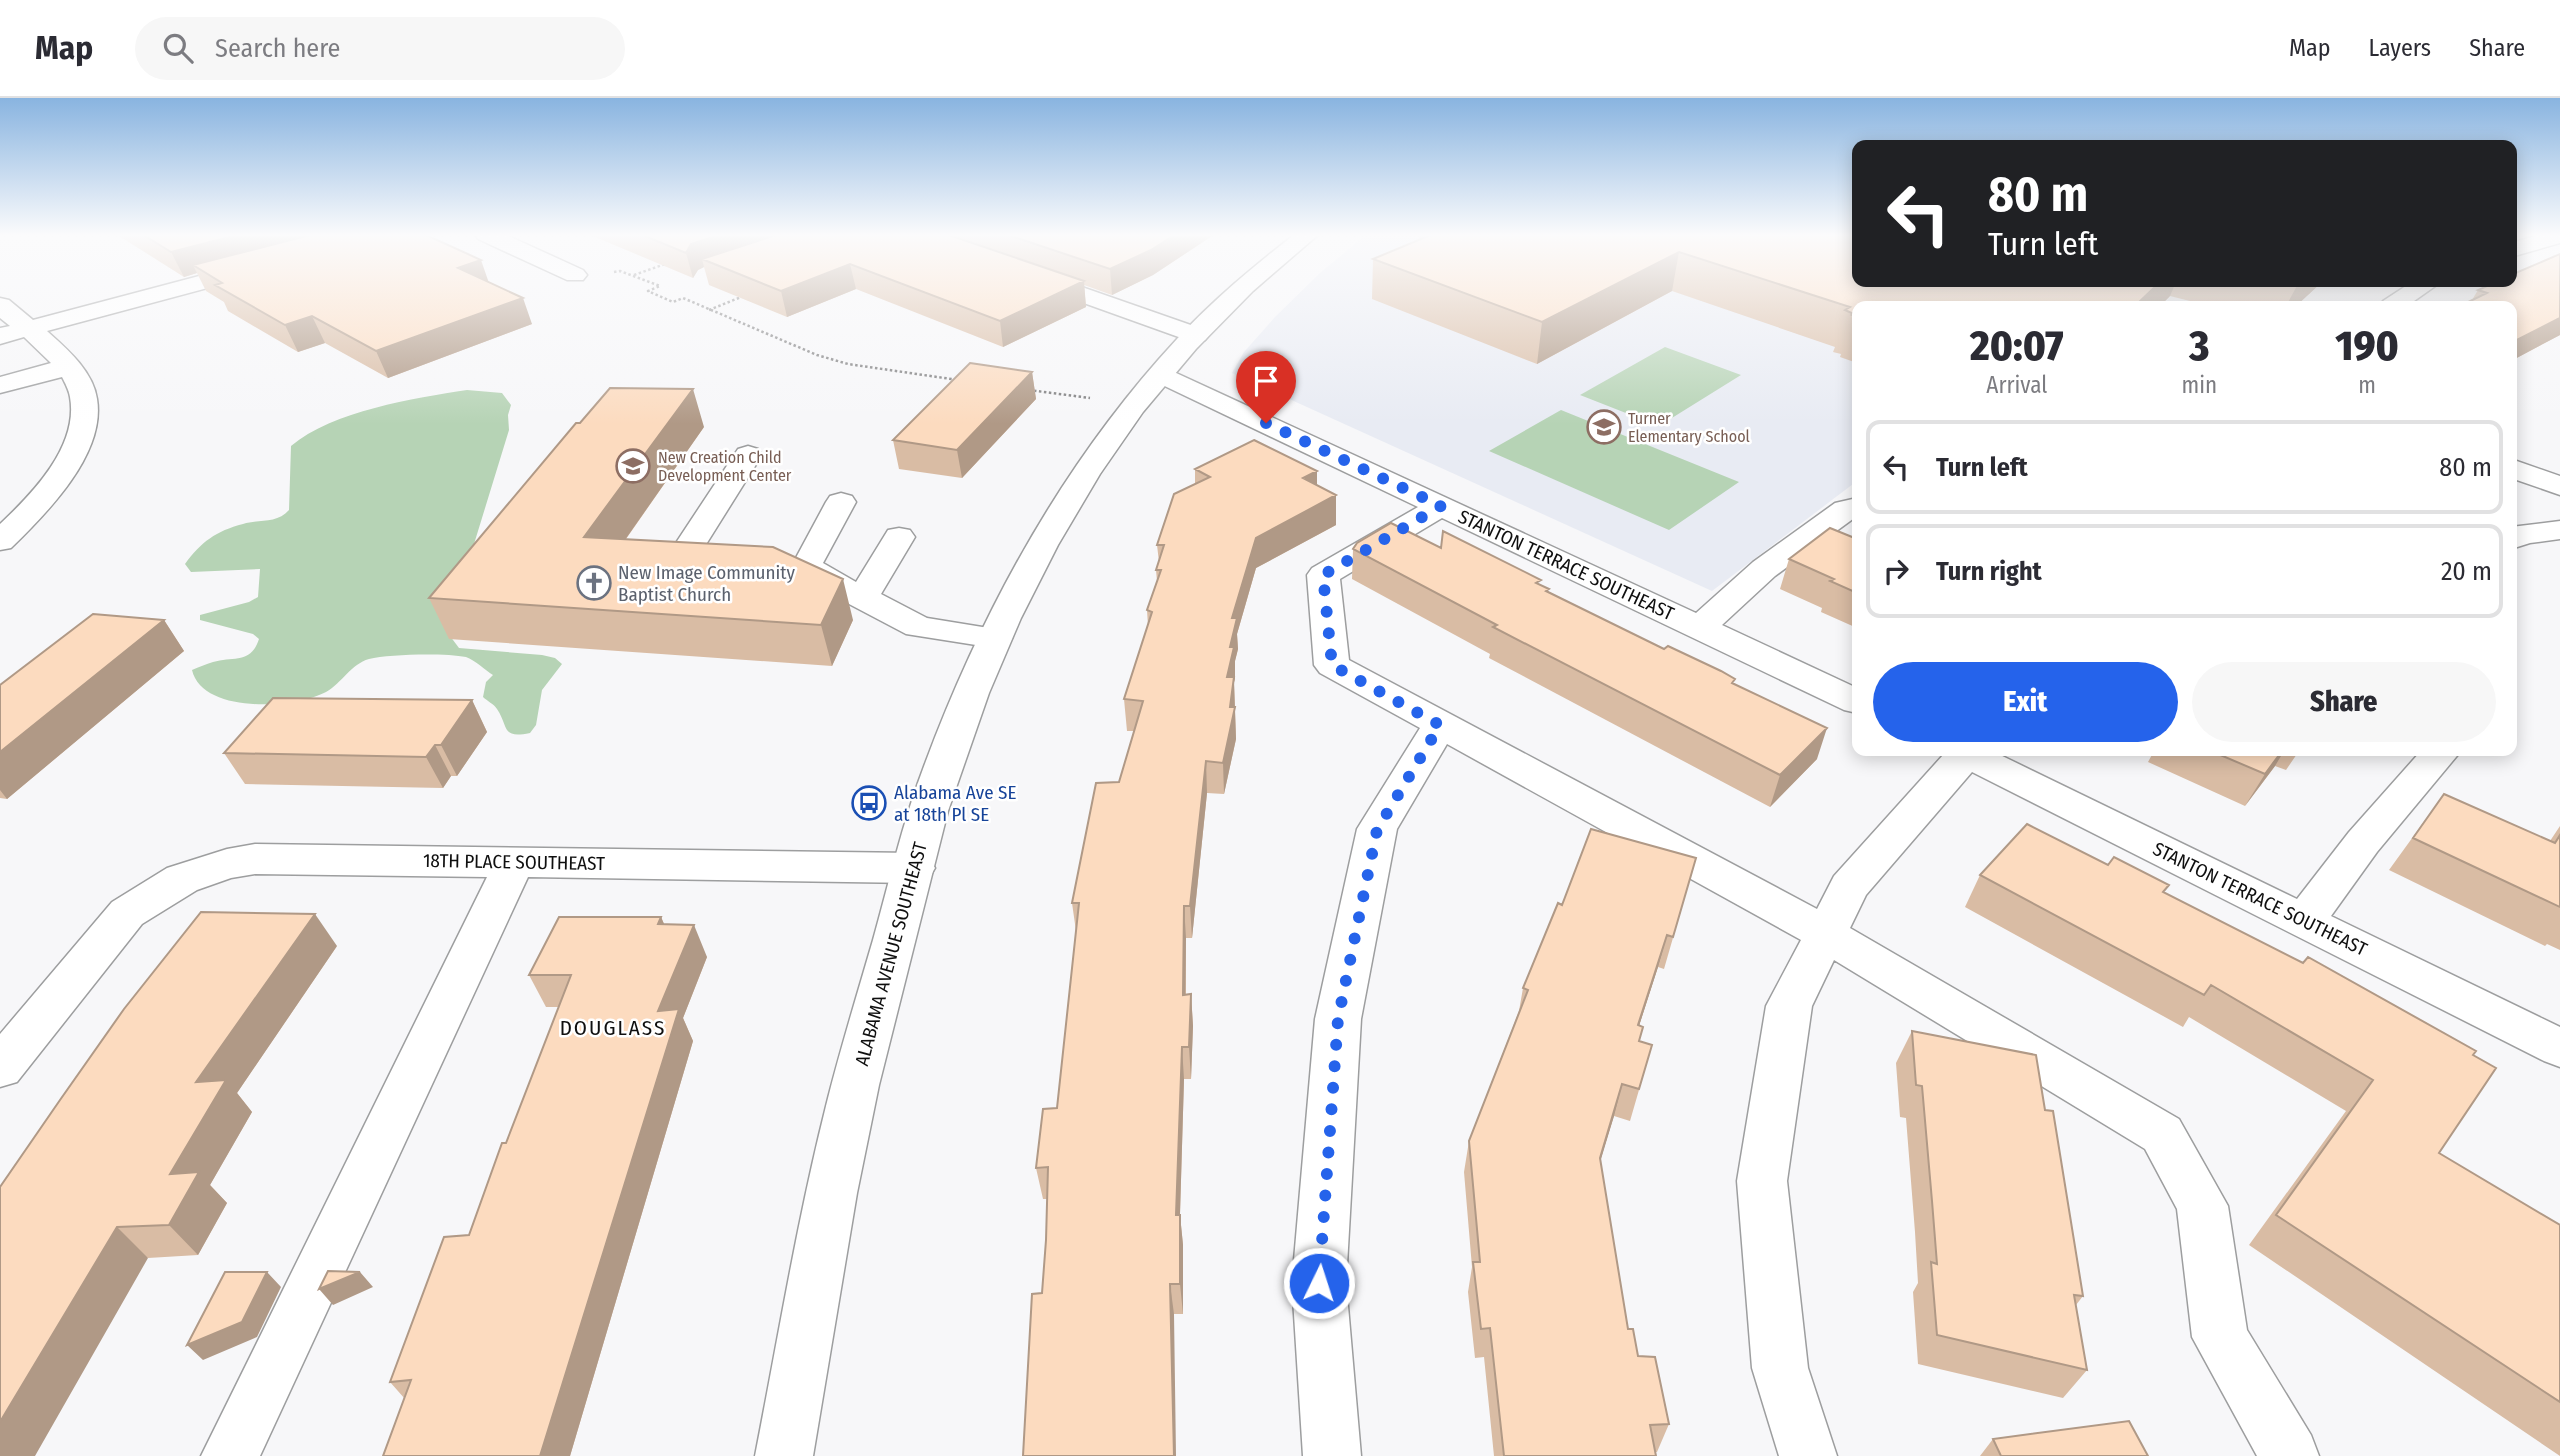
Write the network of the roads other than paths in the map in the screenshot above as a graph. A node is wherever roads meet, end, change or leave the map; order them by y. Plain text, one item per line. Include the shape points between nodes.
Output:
1 (146, 297) edge
2 (1090, 297) edge
3 (1235, 297) edge
4 (0, 305) edge
5 (28, 329) junction
6 (1196, 335) junction
7 (0, 336) edge
8 (68, 367) junction
9 (1161, 374) junction
10 (0, 385) edge
11 (748, 455) dead end
12 (2517, 470) edge
13 (2560, 486) edge
14 (841, 502) dead end
15 (1441, 506) junction
16 (1852, 508) edge
17 (2560, 530) edge
18 (899, 537) dead end
19 (2517, 537) edge
20 (0, 541) edge
21 (727, 572) edge
22 (767, 574) edge
23 (820, 576) junction
24 (862, 598) junction
25 (1699, 628) junction
26 (995, 638) junction
27 (1852, 700) edge
28 (1440, 725) junction
29 (1961, 756) edge
30 (1972, 756) edge
31 (2438, 756) edge
32 (515, 862) junction
33 (914, 868) junction
34 (2304, 921) junction
35 (1826, 934) junction
36 (2560, 1048) edge
37 (0, 1068) edge
38 (230, 1456) edge
39 (784, 1456) edge
40 (1332, 1456) edge
41 (1808, 1456) edge
42 (2290, 1456) edge

1 - 5 street
2 - 6 street
3 - 6 street, ALABAMA AVENUE SOUTHEAST
4 - 5 street
5 - 7 street
5 - 8 street
6 - 9 street, ALABAMA AVENUE SOUTHEAST
8 - 10 street
8 - 20 street via 82,392 84,424 75,449 47,491
9 - 15 street, STANTON TERRACE SOUTHEAST
9 - 26 street, ALABAMA AVENUE SOUTHEAST via 1069,502
11 - 21 street via 674,570
12 - 13 street
14 - 23 street via 806,565
15 - 25 street, STANTON TERRACE SOUTHEAST
15 - 28 street via 1323,575 1332,665
16 - 25 street via 1764,569
17 - 19 street
18 - 24 street
22 - 23 street
23 - 24 street
24 - 26 street via 918,627
25 - 27 street, STANTON TERRACE SOUTHEAST
26 - 33 street, ALABAMA AVENUE SOUTHEAST via 941,772
28 - 35 street
28 - 40 street via 1377,830 1338,1019 1319,1283
29 - 35 street via 1849,887
30 - 34 street, STANTON TERRACE SOUTHEAST
31 - 34 street via 2363,842
32 - 33 street, 18TH PLACE SOUTHEAST
32 - 37 street, 18TH PLACE SOUTHEAST via 255,859 181,878 127,913
32 - 38 street
33 - 39 street, ALABAMA AVENUE SOUTHEAST via 850,1106
34 - 36 street, STANTON TERRACE SOUTHEAST
35 - 41 street via 1789,1006 1762,1181 1780,1368
35 - 42 street via 2162,1134 2202,1206 2220,1337

